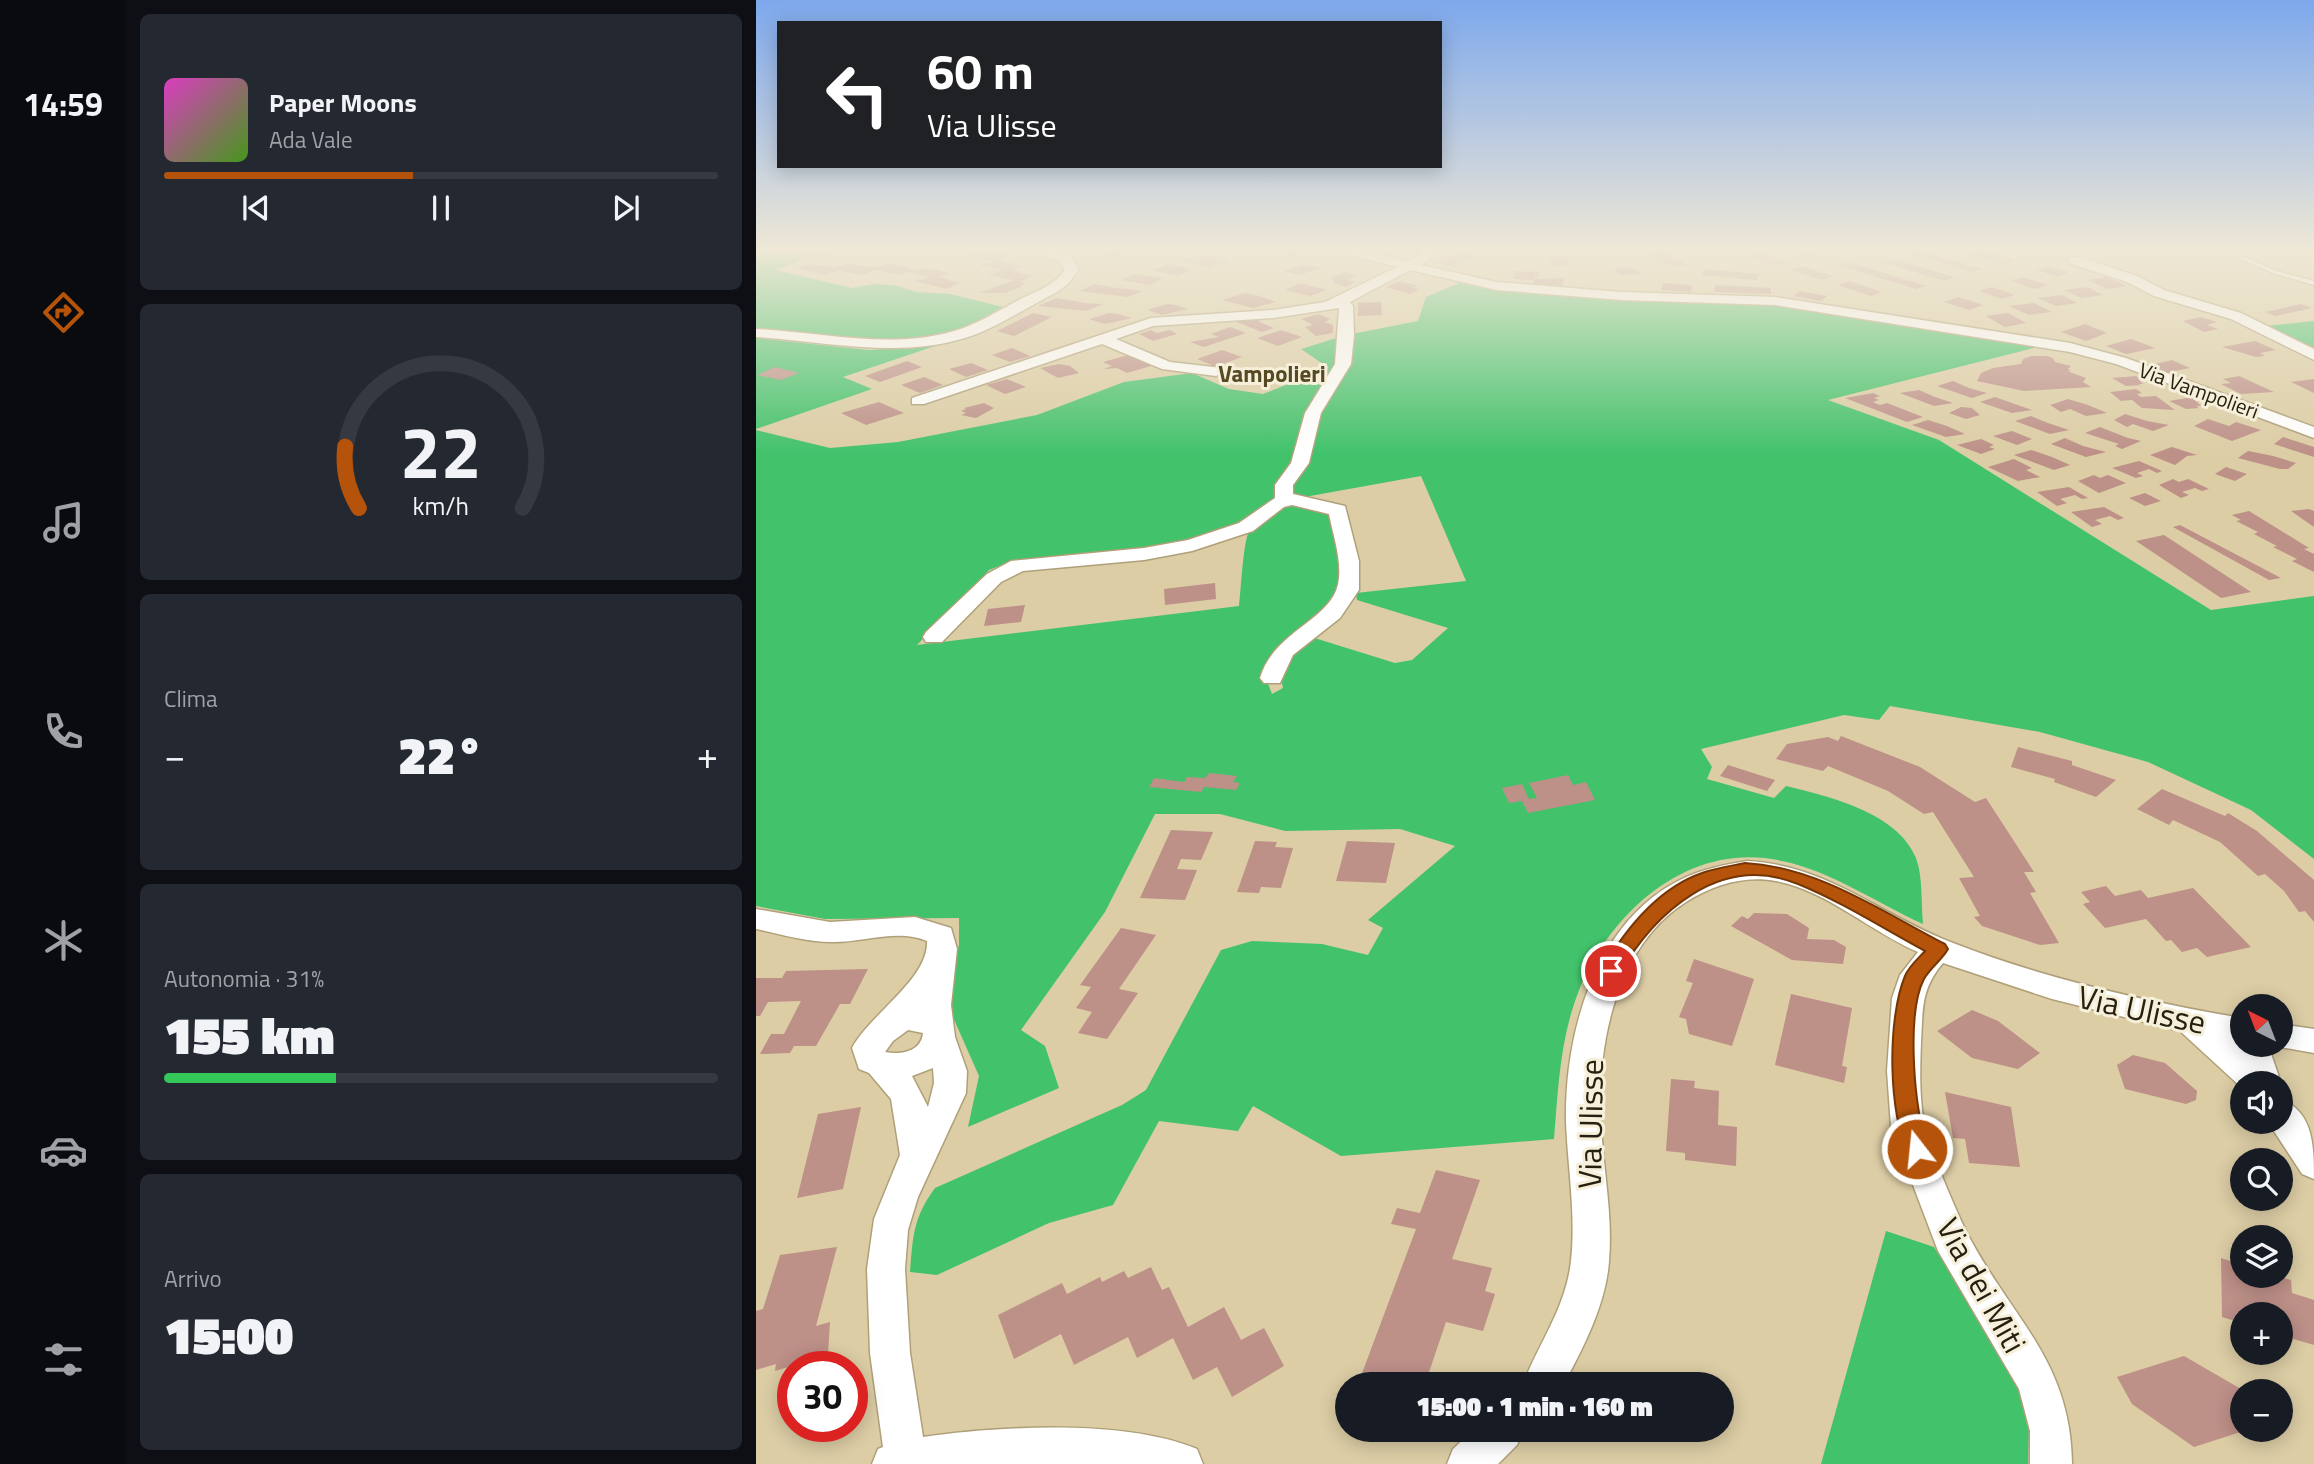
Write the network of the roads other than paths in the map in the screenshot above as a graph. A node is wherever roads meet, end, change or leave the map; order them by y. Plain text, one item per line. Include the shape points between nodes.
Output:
1 (993, 317) edge
2 (1220, 317) edge
3 (1346, 317) edge
4 (1883, 317) edge
5 (2239, 317) edge
6 (756, 333) edge
7 (1101, 338) junction
8 (2314, 355) edge
9 (1216, 371) dead end
10 (918, 401) dead end
11 (2314, 433) edge
12 (1288, 500) junction
13 (934, 637) dead end
14 (1272, 678) dead end
15 (756, 919) edge
16 (1938, 949) junction
17 (940, 962) junction
18 (2188, 1021) junction
19 (891, 1024) junction
20 (2230, 1028) edge
21 (938, 1031) junction
22 (2293, 1038) edge
23 (2314, 1041) edge
24 (881, 1067) junction
25 (2244, 1071) edge
26 (2293, 1132) edge
27 (918, 1156) junction
28 (2314, 1164) edge
29 (1549, 1372) edge
30 (1490, 1442) edge
31 (988, 1456) edge
32 (1048, 1457) edge
33 (902, 1463) edge
34 (1182, 1464) edge
35 (1468, 1464) edge
36 (2051, 1464) edge

1 - 6 street via 958,335 913,344 877,345
2 - 7 street via 1162,321
3 - 12 street via 1343,364 1313,413 1300,463 1284,485
4 - 11 street, Via Vampolieri via 2110,358
5 - 8 street
7 - 9 street via 1167,366
7 - 10 street
12 - 13 street via 1246,527 1192,545 1018,565 994,578
12 - 14 street via 1338,510 1349,587 1338,607 1280,655
15 - 17 street via 833,932 929,928 942,935
16 - 18 street, Via Ulisse via 2045,987
16 - 29 street, Via Ulisse via 1804,879 1773,871 1745,869 1707,877 1679,892 1646,921 1611,971 1596,1022 1584,1078 1590,1264 1572,1324
16 - 36 street, Via dei Miti via 1915,975 1908,998 1903,1071 1908,1127 1951,1239 2038,1382 2051,1431
17 - 19 street
17 - 21 street via 934,999
18 - 20 street, Via Ulisse
18 - 25 street
19 - 21 street via 925,1018
19 - 24 street via 868,1048 870,1060
21 - 24 street via 932,1050 918,1061 899,1068
21 - 27 street via 951,1082 946,1108
22 - 23 street
24 - 27 street via 909,1096
26 - 28 street
27 - 33 street via 888,1238 885,1305
30 - 35 street
31 - 32 street
31 - 33 street
32 - 34 street via 1113,1453

